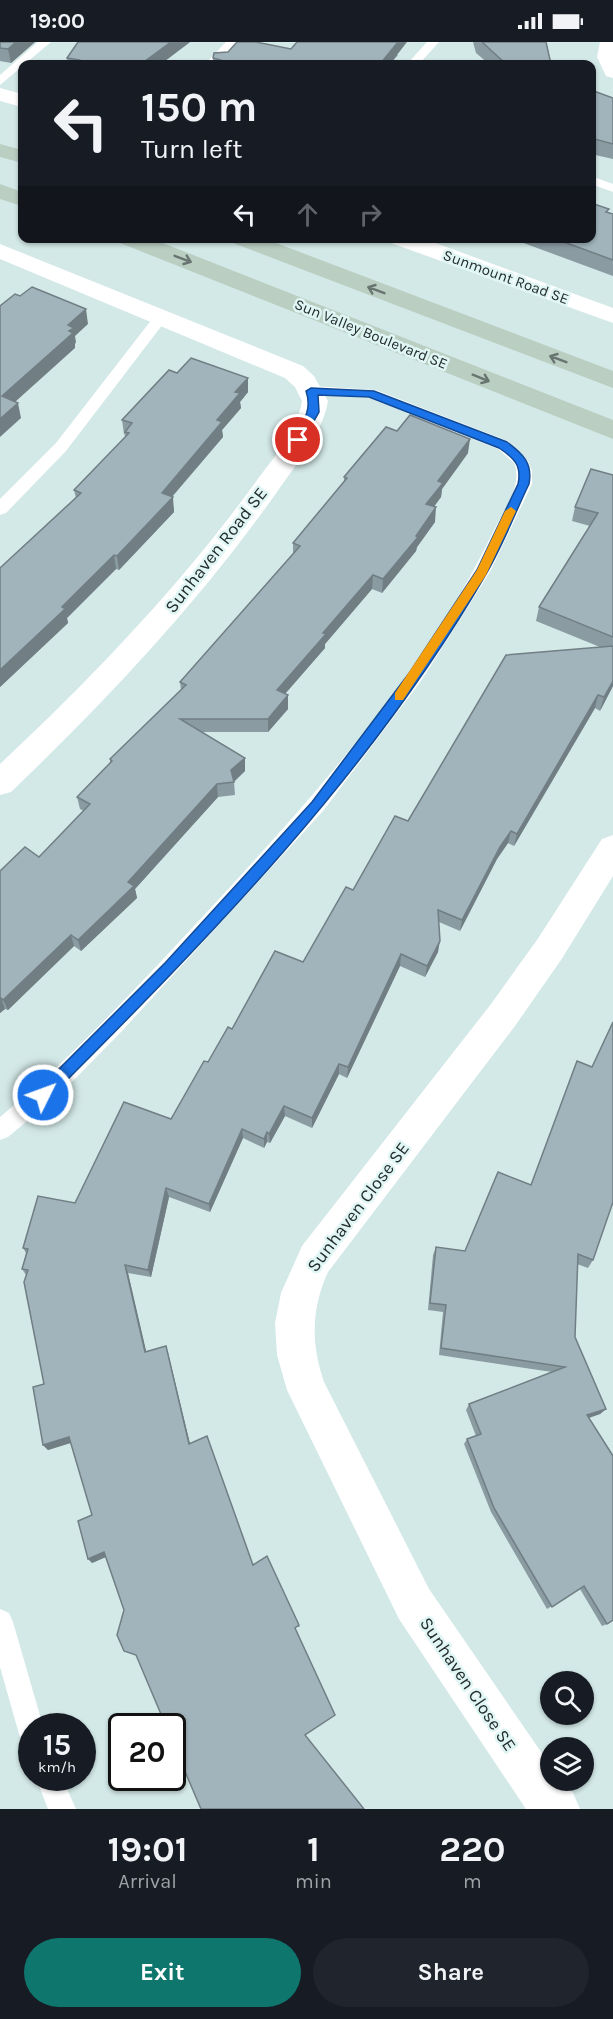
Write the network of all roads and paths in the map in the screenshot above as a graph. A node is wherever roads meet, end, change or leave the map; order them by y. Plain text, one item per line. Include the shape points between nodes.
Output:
1 (45, 42) edge
2 (236, 42) edge
3 (433, 42) edge
4 (610, 42) edge
5 (24, 60) edge
6 (220, 60) edge
7 (416, 60) edge
8 (18, 65) edge
9 (613, 72) edge
10 (0, 81) edge
11 (0, 94) edge
12 (18, 100) edge
13 (0, 150) edge
14 (18, 156) edge
15 (596, 182) edge
16 (613, 188) edge
17 (0, 191) edge
18 (18, 198) edge
19 (142, 243) edge
20 (254, 243) edge
21 (413, 243) edge
22 (0, 251) edge
23 (613, 316) edge
24 (161, 317) junction
25 (613, 380) edge
26 (311, 391) junction
27 (613, 430) edge
28 (0, 509) edge
29 (0, 783) edge
30 (613, 848) edge
31 (0, 1130) edge
32 (0, 1622) edge
33 (26, 1713) edge
34 (54, 1791) edge
35 (62, 1809) edge
36 (557, 1809) edge

1 - 5 lane
2 - 6 street
3 - 7 lane
4 - 9 street via 607,57
8 - 10 lane
11 - 12 street
13 - 14 main road
15 - 16 lane
17 - 18 main road
19 -> 27 main road, Sun Valley Boulevard SE
25 -> 20 main road
21 - 23 street, Sunmount Road SE
22 - 24 street
24 - 26 street via 294,372
24 - 28 lane via 61,447
26 - 29 street, Sunhaven Road SE via 315,401 310,422 246,517 198,578 64,723
26 - 31 lane via 370,393 503,445 519,456 526,471 524,484 476,581 415,676 316,806 114,1025 57,1083
30 - 36 street, Sunhaven Close SE via 503,1015 315,1259 294,1312 293,1338 307,1390 414,1604
32 - 33 lane
34 - 35 lane

